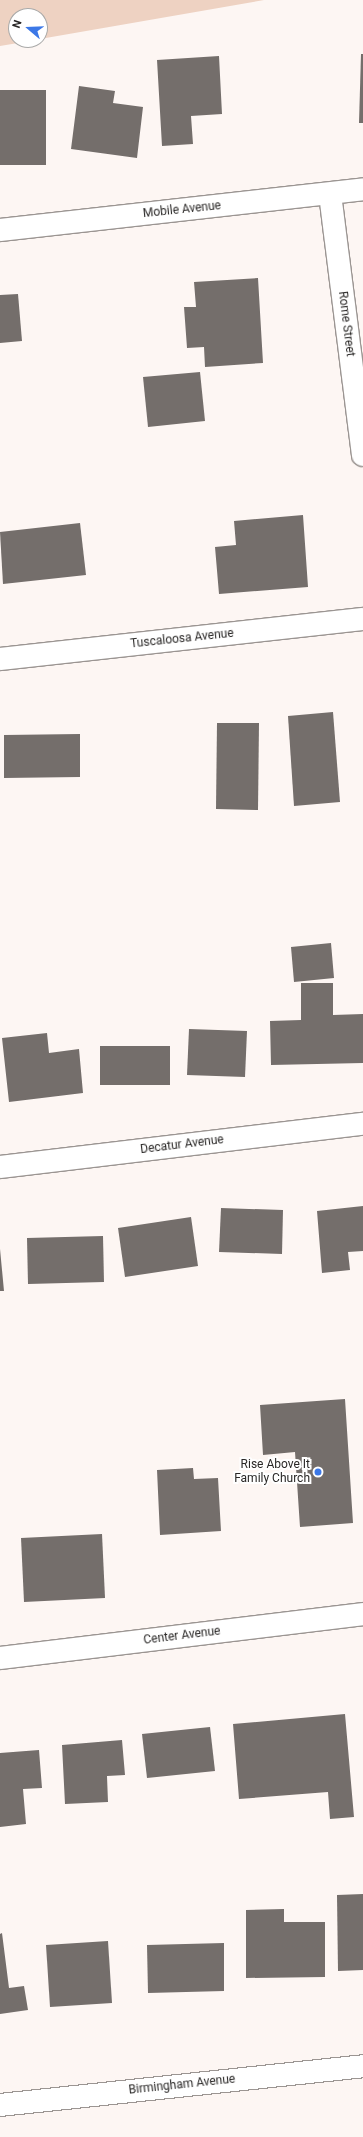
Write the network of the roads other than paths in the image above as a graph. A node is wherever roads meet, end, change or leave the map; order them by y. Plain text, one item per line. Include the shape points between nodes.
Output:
1 (363, 189) edge
2 (330, 194) junction
3 (0, 230) edge
4 (363, 455) edge
5 (363, 619) edge
6 (0, 659) edge
7 (363, 1124) edge
8 (0, 1167) edge
9 (363, 1614) edge
10 (0, 1658) edge
11 (363, 2066) edge
12 (0, 2105) edge

1 - 2 street, Mobile Avenue
2 - 3 street, Mobile Avenue
2 - 4 street, Rome Street
5 - 6 street, Tuscaloosa Avenue
7 - 8 street, Decatur Avenue
9 - 10 street, Center Avenue
11 - 12 street, Birmingham Avenue

